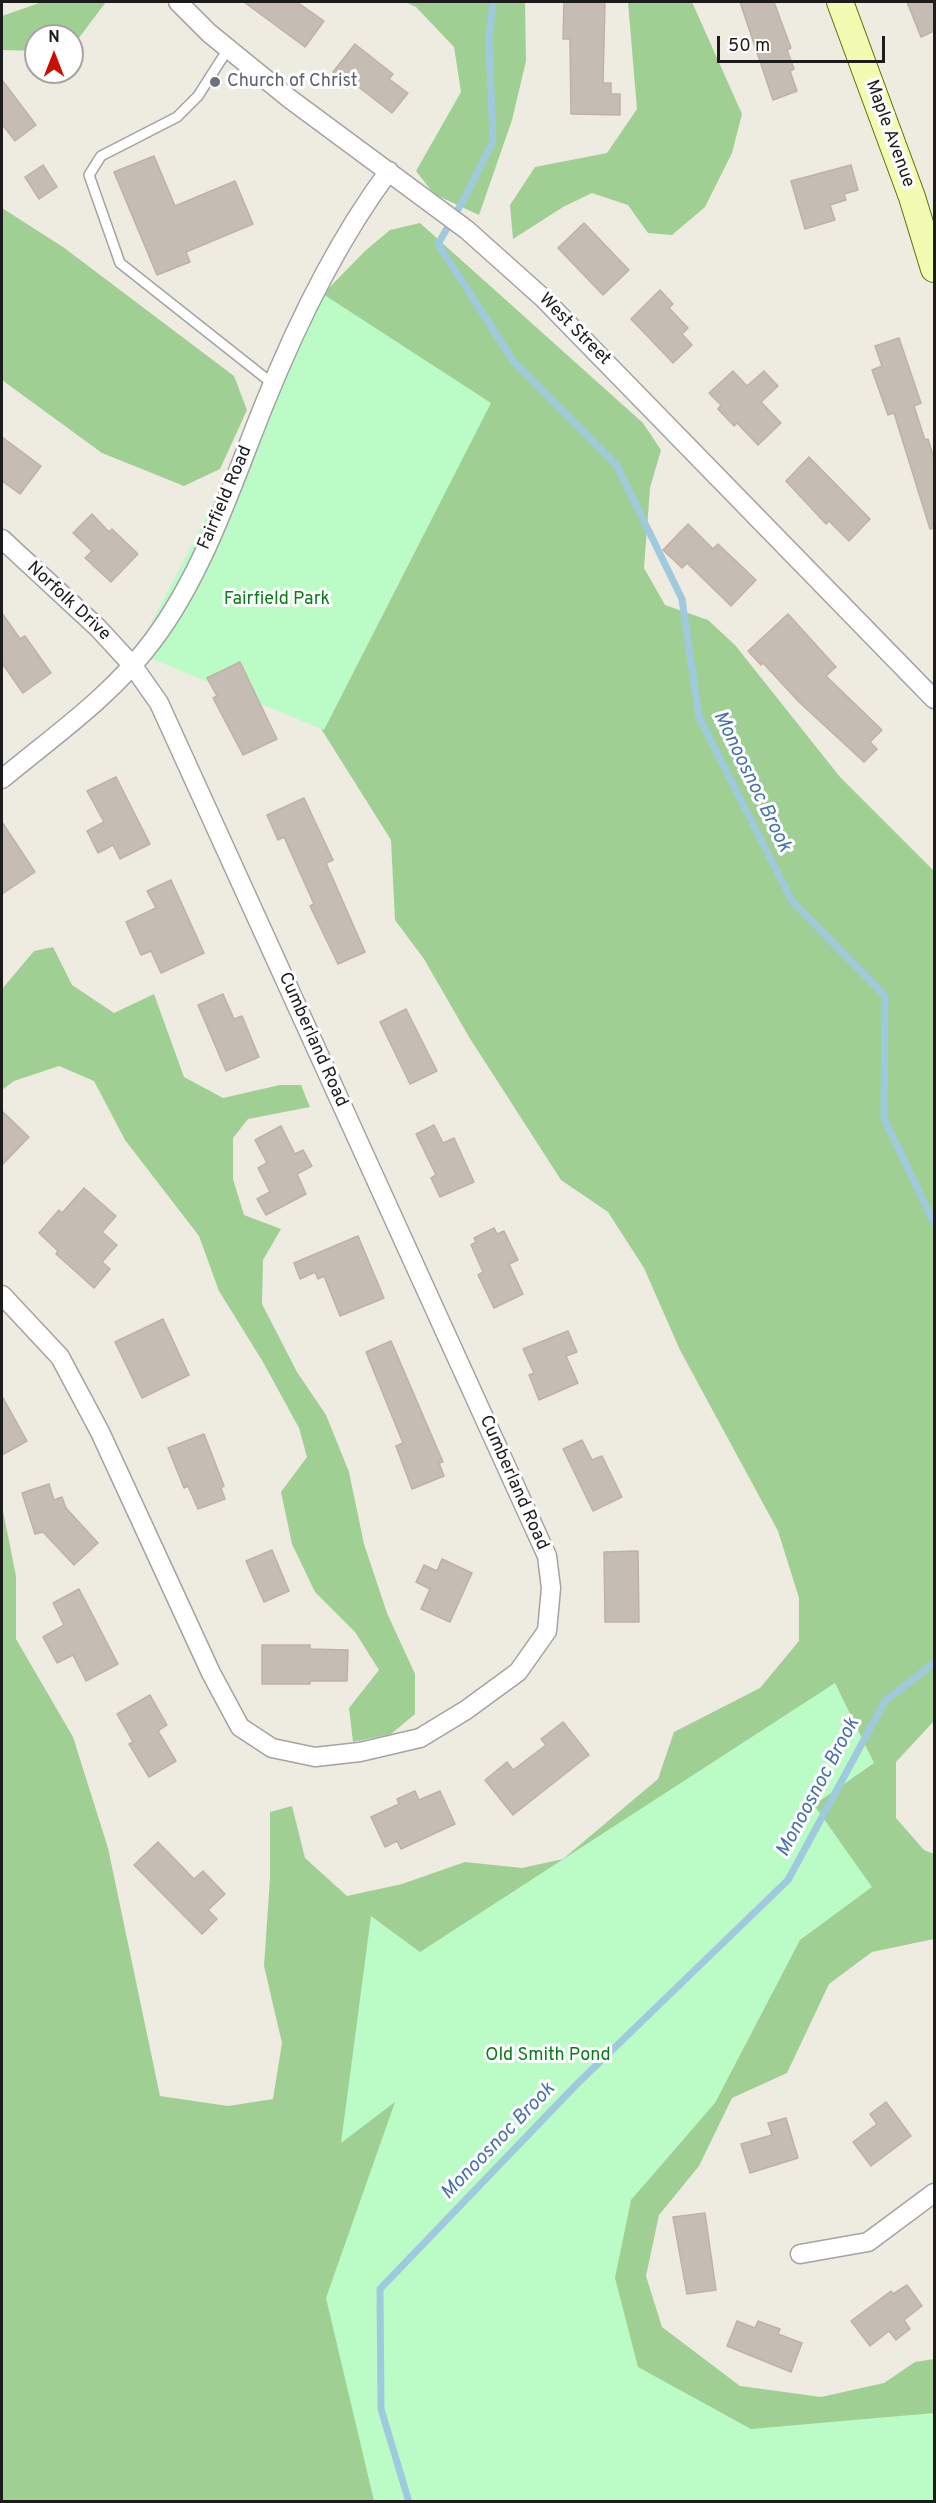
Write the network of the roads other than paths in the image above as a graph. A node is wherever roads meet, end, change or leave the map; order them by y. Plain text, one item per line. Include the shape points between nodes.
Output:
1 (178, 2) edge
2 (840, 2) edge
3 (228, 49) junction
4 (389, 171) junction
5 (934, 269) edge
6 (273, 384) junction
7 (2, 539) edge
8 (133, 666) junction
9 (934, 699) edge
10 (2, 779) edge
11 (2, 1295) edge
12 (934, 2193) edge
13 (800, 2254) dead end

1 - 3 street, West Street
2 - 5 main road, Maple Avenue via 908,186
3 - 4 street, West Street
3 - 6 lane via 198,96 177,117 101,156 89,175 120,263
4 - 6 street, Fairfield Road via 350,226 313,294
4 - 9 street, West Street via 467,230 543,298
6 - 8 street, Fairfield Road via 191,579 156,638
7 - 8 street, Norfolk Drive
8 - 10 street, Fairfield Road via 117,685
8 - 11 street, Cumberland Road via 159,703 547,1556 551,1588 547,1630 518,1672 420,1738 360,1752 315,1756 272,1748 240,1727 211,1673 100,1432 60,1357
12 - 13 street via 868,2242

